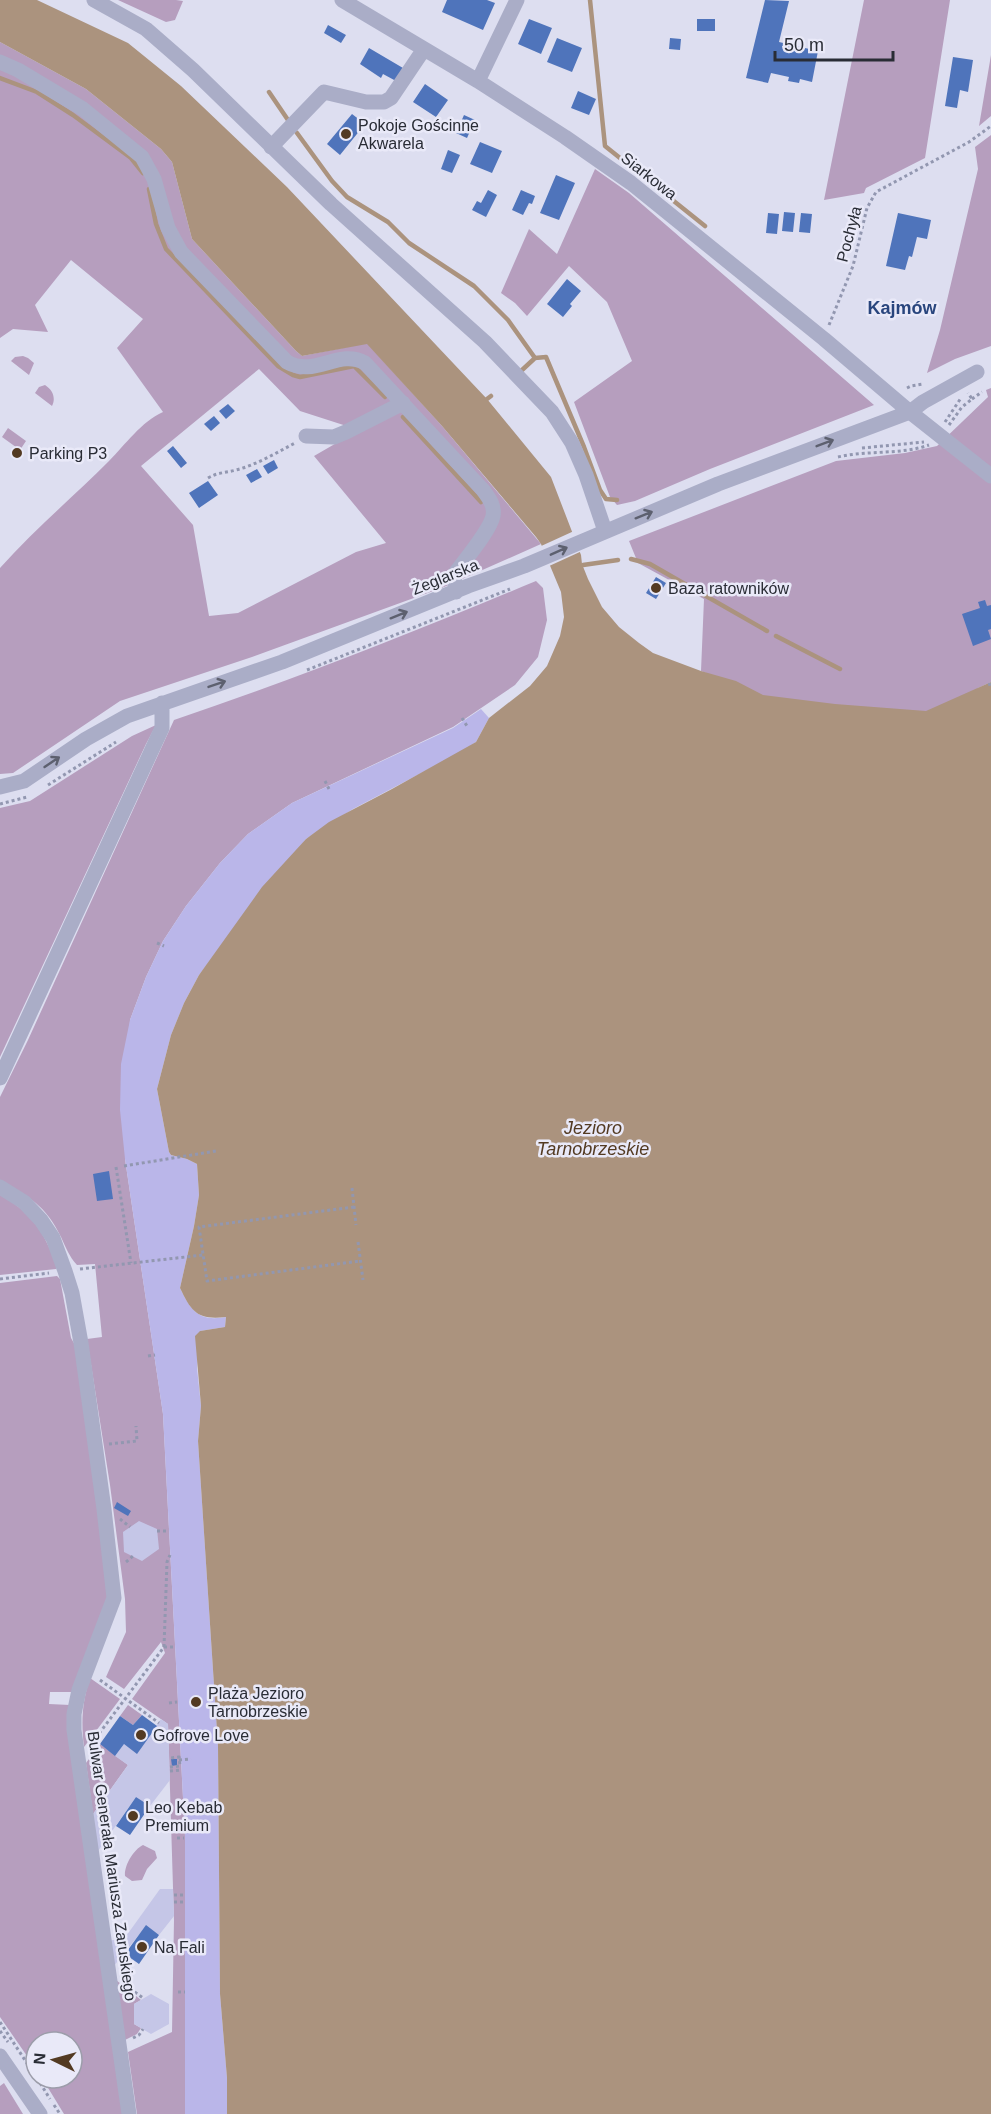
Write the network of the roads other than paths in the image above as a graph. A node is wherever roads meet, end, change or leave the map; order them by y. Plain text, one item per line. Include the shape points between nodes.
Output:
1 (94, 0) edge
2 (342, 0) edge
3 (517, 0) edge
4 (424, 49) junction
5 (0, 62) edge
6 (478, 81) junction
7 (271, 147) junction
8 (977, 372) dead end
9 (403, 403) junction
10 (910, 412) junction
11 (306, 436) road end
12 (991, 476) edge
13 (605, 531) junction
14 (456, 592) junction
15 (162, 703) junction
16 (0, 787) edge
17 (0, 1078) edge
18 (0, 1187) edge
19 (0, 2056) edge
20 (40, 2114) edge
21 (129, 2114) edge

1 - 7 street via 146,29
2 - 4 street, Siarkowa
3 - 6 street
4 - 6 street, Siarkowa
4 - 7 street via 391,98 366,102 324,92
5 - 9 street via 83,109 142,157 181,252 287,362 303,369 344,358 358,359
6 - 10 street, Siarkowa via 631,183
7 - 13 street via 485,342 552,412 572,443
8 - 10 street, Żeglarska
9 - 11 street via 346,432
9 - 14 street via 492,504 493,516 454,575
10 - 12 street, Siarkowa
13 -> 10 street, Żeglarska
14 -> 13 street, Żeglarska
15 -> 14 street, Żeglarska via 282,662
16 -> 15 street, Żeglarska via 24,781 101,730
15 - 17 street via 162,728
18 - 21 street, Bulwar Generała Mariusza Zaruskiego via 24,1202 53,1238 72,1293 81,1344 114,1598 79,1690 74,1714
19 - 20 street

